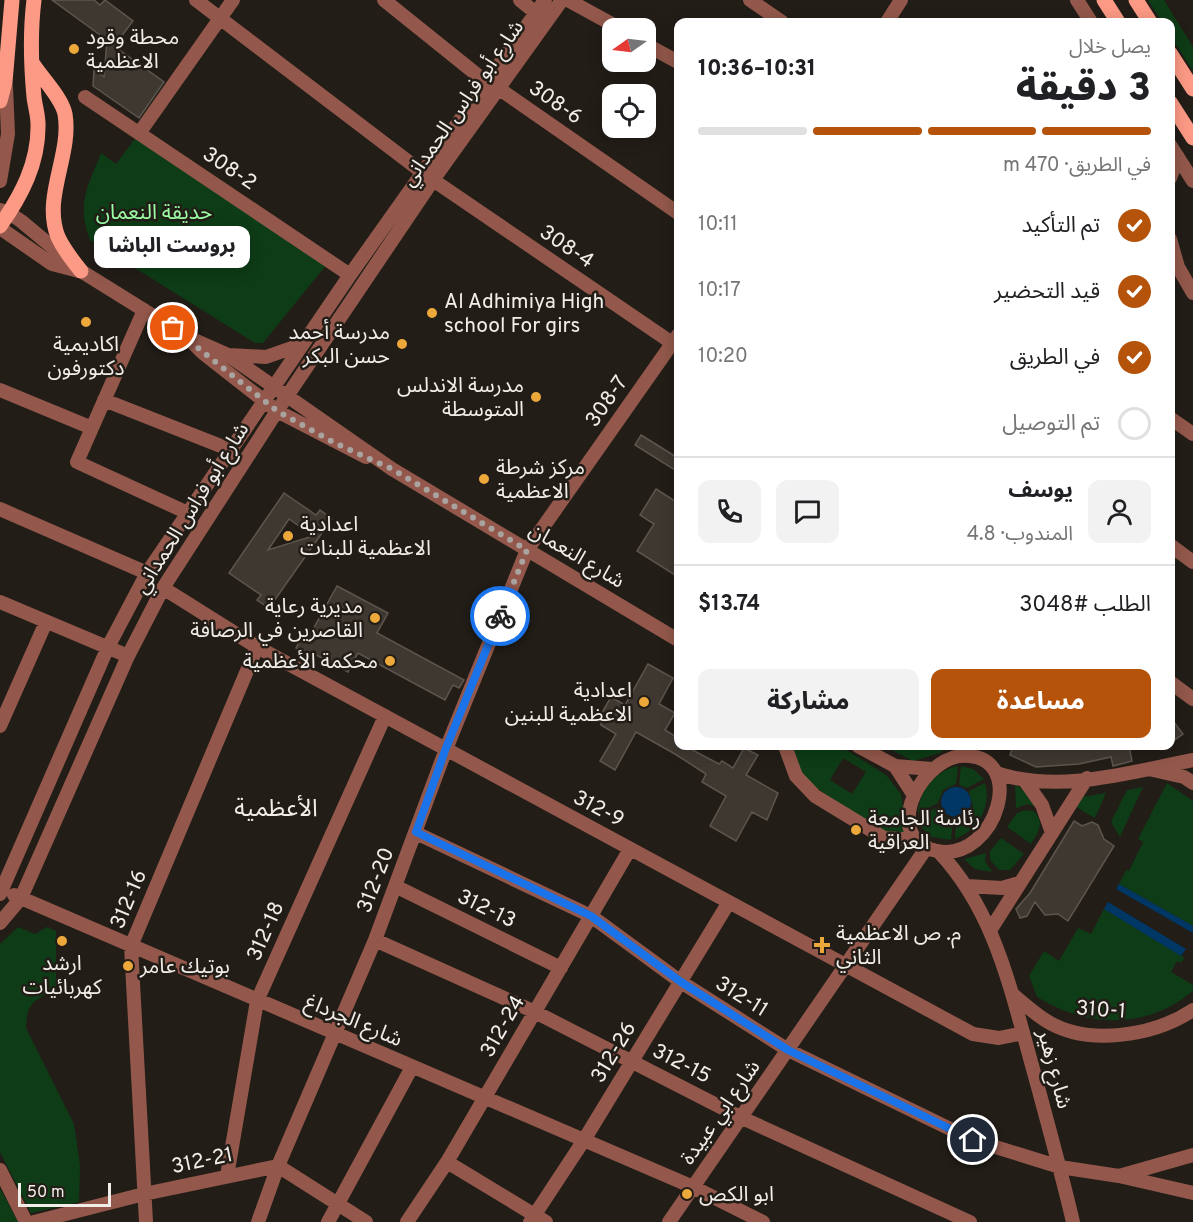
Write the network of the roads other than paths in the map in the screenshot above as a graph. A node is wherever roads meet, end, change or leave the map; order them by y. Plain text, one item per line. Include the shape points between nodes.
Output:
1 (12, 0) edge
2 (34, 0) edge
3 (196, 0) edge
4 (233, 0) edge
5 (384, 0) edge
6 (520, 0) edge
7 (545, 0) edge
8 (562, 0) edge
9 (568, 0) edge
10 (750, 0) edge
11 (901, 0) edge
12 (1077, 0) edge
13 (1104, 0) edge
14 (1136, 0) edge
15 (536, 12) junction
16 (220, 18) junction
17 (776, 18) edge
18 (890, 18) edge
19 (1088, 18) edge
20 (1115, 18) edge
21 (1147, 18) edge
22 (602, 19) edge
23 (5, 29) edge
24 (656, 50) edge
25 (674, 60) edge
26 (1175, 61) edge
27 (32, 63) junction
28 (5, 82) junction
29 (492, 85) junction
30 (1193, 89) edge
31 (85, 97) dead end
32 (0, 101) edge
33 (1175, 110) edge
34 (140, 132) junction
35 (1193, 138) edge
36 (1175, 152) edge
37 (1178, 157) junction
38 (1175, 165) edge
39 (427, 176) junction
40 (1193, 180) edge
41 (0, 181) edge
42 (674, 210) edge
43 (5, 212) edge
44 (0, 227) edge
45 (1175, 256) edge
46 (81, 271) junction
47 (350, 275) junction
48 (1193, 293) edge
49 (144, 310) junction
50 (187, 337) junction
51 (674, 341) edge
52 (303, 344) junction
53 (674, 345) edge
54 (228, 355) junction
55 (274, 387) junction
56 (0, 390) edge
57 (287, 395) junction
58 (105, 400) junction
59 (264, 402) junction
60 (277, 411) junction
61 (1175, 421) edge
62 (92, 428) junction
63 (1193, 434) edge
64 (231, 450) junction
65 (392, 469) junction
66 (0, 509) edge
67 (188, 513) junction
68 (1175, 548) edge
69 (527, 550) junction
70 (1193, 561) edge
71 (147, 573) junction
72 (163, 588) junction
73 (0, 602) edge
74 (46, 622) junction
75 (674, 638) edge
76 (108, 647) junction
77 (257, 647) junction
78 (128, 656) junction
79 (1175, 686) edge
80 (1193, 699) edge
81 (385, 716) junction
82 (0, 726) edge
83 (446, 748) junction
84 (786, 750) edge
85 (865, 750) edge
86 (966, 751) edge
87 (1193, 759) edge
88 (895, 766) junction
89 (932, 769) junction
90 (1142, 769) junction
91 (996, 773) junction
92 (1087, 778) junction
93 (1025, 781) junction
94 (1193, 783) edge
95 (913, 794) junction
96 (416, 832) junction
97 (1052, 833) junction
98 (928, 846) junction
99 (630, 849) junction
100 (1019, 884) junction
101 (395, 886) junction
102 (967, 886) junction
103 (1, 891) edge
104 (21, 898) junction
105 (729, 902) junction
106 (0, 909) edge
107 (591, 916) junction
108 (0, 923) edge
109 (991, 928) junction
110 (375, 940) junction
111 (131, 946) junction
112 (848, 966) junction
113 (561, 968) junction
114 (681, 982) junction
115 (1012, 994) junction
116 (257, 1001) junction
117 (1193, 1010) edge
118 (535, 1012) junction
119 (1023, 1033) junction
120 (336, 1035) junction
121 (788, 1050) junction
122 (633, 1061) junction
123 (412, 1067) junction
124 (484, 1098) junction
125 (742, 1118) junction
126 (584, 1140) junction
127 (1193, 1155) edge
128 (447, 1162) junction
129 (278, 1166) junction
130 (1060, 1167) junction
131 (0, 1170) edge
132 (227, 1176) junction
133 (1119, 1176) junction
134 (693, 1187) junction
135 (1193, 1193) edge
136 (144, 1194) junction
137 (338, 1204) junction
138 (537, 1220) edge
139 (26, 1222) edge
140 (34, 1222) edge
141 (146, 1222) edge
142 (258, 1222) edge
143 (328, 1222) edge
144 (366, 1222) edge
145 (407, 1222) edge
146 (669, 1222) edge
147 (763, 1222) edge
148 (970, 1222) edge
149 (1073, 1222) edge

1 - 23 main road
2 - 27 main road
3 - 16 street, 308-4
4 - 16 street
5 - 29 street, 308-6
6 - 15 street
7 - 15 street, شارع أبو فراس الحمداني
8 - 29 street, شارع أبو فراس الحمداني
9 - 22 street
10 - 17 street
11 - 18 street
12 - 19 street
13 - 20 main road
14 - 21 main road
15 - 29 street, شارع أبو فراس الحمداني
16 - 34 street
16 - 39 street, 308-4
23 - 28 main road
24 - 25 street
26 - 30 main road
27 - 43 main road via 38,124 36,149 31,172
27 - 46 main road via 64,111 66,126 54,216 57,234
28 - 32 main road
28 - 41 street via 8,134
29 - 39 street, شارع أبو فراس الحمداني
29 - 42 street, 308-6
31 - 34 street, 308-2
33 - 35 main road
34 - 47 street, 308-2
36 - 37 street
37 - 38 street
37 - 40 street
39 - 47 street, شارع أبو فراس الحمداني
39 - 51 street, 308-4
39 - 57 street, شارع أبو فراس الحمداني
43 - 44 main road
43 - 46 street
44 - 46 street, شارع النعمان via 52,264
45 - 48 street
46 - 49 street, شارع النعمان
47 - 52 street, شارع أبو فراس الحمداني
49 - 50 street, شارع النعمان
49 - 58 street
50 - 54 street, شارع النعمان
50 - 59 street, شارع النعمان
52 - 54 street via 266,357
52 - 55 street, شارع أبو فراس الحمداني
53 - 69 street, 308-7
54 - 55 street, شارع النعمان
55 - 57 street, شارع النعمان
55 - 59 street, شارع أبو فراس الحمداني
56 - 62 street
57 - 60 street, شارع أبو فراس الحمداني
57 - 65 street, شارع النعمان
58 - 62 street
58 - 64 street
59 - 60 street, شارع النعمان
59 - 64 street, شارع أبو فراس الحمداني
60 - 65 street, شارع النعمان
60 - 72 street, شارع أبو فراس الحمداني
61 - 63 street
62 - 67 street via 77,462
64 - 67 street, شارع أبو فراس الحمداني
65 - 69 street, شارع النعمان
66 - 71 street
67 - 71 street, شارع أبو فراس الحمداني
68 - 70 street
69 - 75 street, شارع النعمان
69 - 83 street, 312-20
71 - 76 street, شارع أبو فراس الحمداني
72 - 77 street, 312-9
72 - 78 street, شارع أبو فراس الحمداني
73 - 74 street
74 - 76 street
74 - 82 street
76 - 78 street
76 - 103 street, شارع أبو فراس الحمداني
77 - 81 street, 312-9
77 - 111 street, 312-16
78 - 104 street, شارع أبو فراس الحمداني
79 - 80 street
81 - 83 street, 312-9
81 - 116 street, 312-18
83 - 96 street, 312-20
83 - 99 street, 312-9
84 - 98 street via 796,776 815,796 884,838
85 - 88 street
86 - 89 street
86 - 91 street
87 - 90 street
88 - 89 street
88 - 95 street
89 - 95 street
90 - 92 street
90 - 94 street via 1164,771
91 - 93 street
91 - 98 street via 1000,795 990,824 967,845 950,851
92 - 93 street
92 - 97 street
93 - 97 street via 1042,805
95 - 98 street via 909,818
96 - 101 street, 312-20
96 - 107 street, 312-11
97 - 100 street
98 - 102 street, شارع زهير
98 - 112 street, شارع ابي عبيدة
99 - 105 street, 312-9
99 - 107 street, 312-24
100 - 102 street via 1002,888
100 - 109 street
101 - 110 street, 312-20
101 - 113 street, 312-13
102 - 109 street, شارع زهير
103 - 104 street, شارع الجرداغ
104 - 106 street
104 - 108 street, شارع أبو فراس الحمداني
104 - 111 street, شارع الجرداغ
105 - 112 street, 312-9
105 - 114 street, 312-26
107 - 113 street, 312-24
107 - 114 street, 312-11
109 - 115 street, شارع زهير
110 - 118 street, 312-15
110 - 120 street, 312-20
111 - 116 street, شارع الجرداغ
111 - 136 street, 312-16
112 - 119 street, 312-9 via 973,1034 999,1038
112 - 121 street, شارع ابي عبيدة
113 - 118 street, 312-24
114 - 121 street, 312-11
114 - 122 street, 312-26
115 - 117 street, 310-1 via 1046,1021 1094,1034 1143,1031
115 - 119 street, شارع زهير
116 - 120 street, شارع الجرداغ
116 - 132 street, 312-18
118 - 122 street, 312-15
118 - 124 street, 312-24
119 - 130 street, شارع زهير
120 - 123 street, شارع الجرداغ
120 - 129 street, 312-20
121 - 125 street, شارع ابي عبيدة
121 - 130 street, 312-11 via 973,1140
122 - 125 street, 312-15
122 - 126 street, 312-26
123 - 124 street, شارع الجرداغ
123 - 137 street
124 - 126 street, شارع الجرداغ
124 - 128 street, 312-24
125 - 134 street, شارع ابي عبيدة
125 - 148 street, 312-15
126 - 134 street, شارع الجرداغ
126 - 138 street, 312-26
127 - 133 street
128 - 138 street
128 - 145 street, 312-24
129 - 132 street, 312-21
129 - 137 street
129 - 142 street, 312-20
130 - 133 street, 312-11
130 - 149 street, شارع زهير
131 - 139 street
132 - 136 street, 312-21
133 - 135 street, 312-11
134 - 146 street, شارع ابي عبيدة
134 - 147 street, شارع الجرداغ
136 - 140 street, 312-21
136 - 141 street, 312-16
137 - 143 street
137 - 144 street

